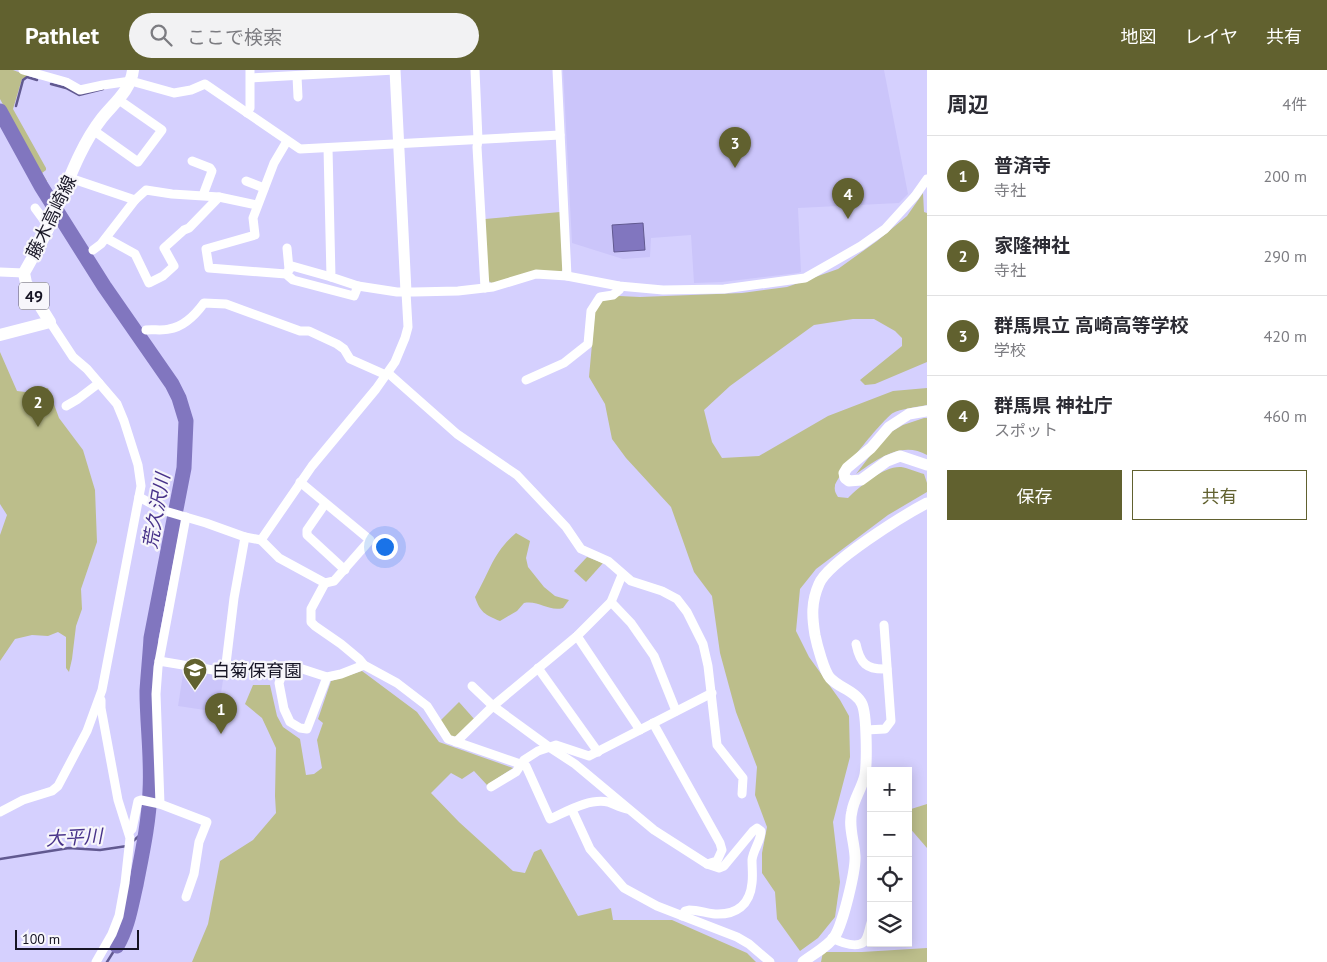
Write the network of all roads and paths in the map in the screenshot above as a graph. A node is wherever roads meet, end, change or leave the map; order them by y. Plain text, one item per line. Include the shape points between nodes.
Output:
1 (24, 70) edge
2 (395, 70) edge
3 (475, 70) edge
4 (557, 70) edge
5 (340, 72) edge
6 (250, 74) edge
7 (298, 74) edge
8 (132, 76) edge
9 (298, 97) dead end
10 (119, 100) junction
11 (247, 113) junction
12 (93, 130) junction
13 (560, 135) junction
14 (478, 140) junction
15 (287, 141) junction
16 (398, 144) junction
17 (328, 148) junction
18 (192, 161) dead end
19 (70, 178) junction
20 (927, 178) edge
21 (246, 181) dead end
22 (264, 188) junction
23 (203, 195) junction
24 (219, 197) junction
25 (135, 200) junction
26 (257, 205) junction
27 (34, 208) dead end
28 (50, 225) junction
29 (106, 238) junction
30 (287, 248) dead end
31 (93, 250) dead end
32 (0, 272) edge
33 (288, 272) junction
34 (24, 273) junction
35 (567, 276) junction
36 (331, 277) junction
37 (358, 286) junction
38 (619, 286) junction
39 (485, 288) junction
40 (406, 292) junction
41 (50, 322) junction
42 (146, 330) dead end
43 (0, 335) edge
44 (387, 374) junction
45 (526, 380) dead end
46 (99, 383) junction
47 (66, 406) dead end
48 (927, 411) edge
49 (927, 465) edge
50 (300, 482) junction
51 (140, 497) junction
52 (927, 503) edge
53 (325, 504) junction
54 (184, 517) junction
55 (245, 537) junction
56 (261, 540) junction
57 (345, 570) junction
58 (622, 575) junction
59 (325, 583) junction
60 (611, 602) junction
61 (884, 625) dead end
62 (577, 636) junction
63 (856, 644) dead end
64 (159, 661) junction
65 (364, 665) junction
66 (538, 668) junction
67 (887, 669) junction
68 (328, 677) junction
69 (472, 686) dead end
70 (102, 690) junction
71 (712, 693) junction
72 (493, 706) junction
73 (676, 711) junction
74 (654, 723) junction
75 (640, 730) junction
76 (866, 730) junction
77 (456, 742) junction
78 (549, 747) junction
79 (598, 752) junction
80 (520, 765) junction
81 (491, 788) dead end
82 (742, 794) dead end
83 (159, 803) junction
84 (572, 810) junction
85 (632, 811) junction
86 (0, 812) edge
87 (129, 835) junction
88 (707, 864) junction
89 (186, 897) dead end
90 (682, 916) junction
91 (832, 938) junction
92 (867, 938) edge
93 (96, 962) edge
94 (770, 962) edge
95 (803, 962) edge

1 - 8 street via 66,82 80,90
2 - 5 street
2 - 16 street
3 - 14 street
4 - 13 street
5 - 7 street
6 - 7 street
6 - 11 street via 250,108
7 - 9 street
8 - 10 main road, 藤木高崎線 / 49
8 - 11 street via 172,93 205,84
10 - 12 main road, 藤木高崎線 / 49
10 - 12 street via 162,130 138,162
11 - 15 street
12 - 19 main road, 藤木高崎線 / 49
13 - 14 street
13 - 35 street
14 - 16 street
14 - 39 street
15 - 17 street via 300,150
15 - 22 street
16 - 17 street
16 - 40 street
17 - 36 street
18 - 23 street via 212,171
19 - 25 street
19 - 28 main road, 藤木高崎線 / 49
20 - 38 street via 885,229 805,278 724,289 663,290
21 - 22 street
22 - 26 street
23 - 24 street
23 - 25 street via 146,190
24 - 26 street
24 - 29 street via 164,248 174,266 149,283 135,254
25 - 29 street
26 - 33 street via 252,218 256,235 206,249 209,268
27 - 28 street
28 - 34 main road, 藤木高崎線 / 49
29 - 31 street
30 - 33 street
32 - 34 street
33 - 36 street via 292,266
33 - 37 street via 293,280 354,296
34 - 41 main road, 藤木高崎線 / 49 via 26,283
35 - 38 street
35 - 39 street via 536,274
36 - 37 street
37 - 40 street
38 - 45 street via 620,289 613,294 600,296 591,311 588,344 564,363
39 - 40 street
40 - 44 street via 408,327
41 - 43 main road, 49
41 - 46 street via 73,357
42 - 44 street via 169,330 180,325 196,314 204,303 226,304 300,331 309,331 337,344 350,359
44 - 50 street
44 - 58 street via 456,434 517,475 581,549 608,561
46 - 47 street
46 - 51 street via 117,404 124,421 138,465
48 - 49 street via 909,414 889,427 844,472 848,481 861,480 887,461 900,456
50 - 53 street
50 - 56 street
51 - 54 street
51 - 70 street
52 - 76 street via 835,566 820,582 813,600 812,613 822,661 830,678 862,704
53 - 57 street via 306,535
53 - 57 street via 370,540
54 - 55 street
54 - 64 street
55 - 56 street
55 - 64 street via 225,672
56 - 59 street via 279,558
57 - 59 street via 334,581
58 - 60 street
58 - 71 street via 677,599 687,612 703,644
59 - 65 street via 311,610 311,622
60 - 62 street
60 - 73 street via 631,623 654,656
61 - 67 street
62 - 66 street
62 - 75 street
63 - 67 street via 860,659 870,668
64 - 83 street via 156,694
65 - 68 street
65 - 77 street via 397,683 427,706 448,739
66 - 72 street
66 - 79 street
67 - 76 street via 891,721 885,728
68 - 68 street via 290,665 285,667 279,684 290,722 308,729
69 - 72 street
70 - 86 street via 87,731 58,786
70 - 87 street via 101,708 118,800
71 - 73 street
71 - 82 street via 717,745 743,778
72 - 77 street
72 - 78 street
73 - 74 street
74 - 75 street
74 - 88 street via 720,843 722,850 717,861
75 - 79 street
76 - 91 street via 865,775 850,823 855,857 844,914
77 - 80 street
78 - 79 street via 556,745 589,756
78 - 80 street
78 - 85 street
80 - 81 street via 516,772
80 - 84 street via 526,766 550,819
83 - 87 street via 138,801
83 - 89 street via 207,822
84 - 85 street via 608,802
84 - 90 street via 590,849 624,888
85 - 88 street via 654,830
87 - 93 street via 119,916
88 - 90 street via 719,868 724,866 753,831 758,828 761,831 753,854 750,894 745,903 737,911 725,914 689,910
90 - 94 street via 737,937
91 - 92 street via 843,944 859,945
91 - 95 street

